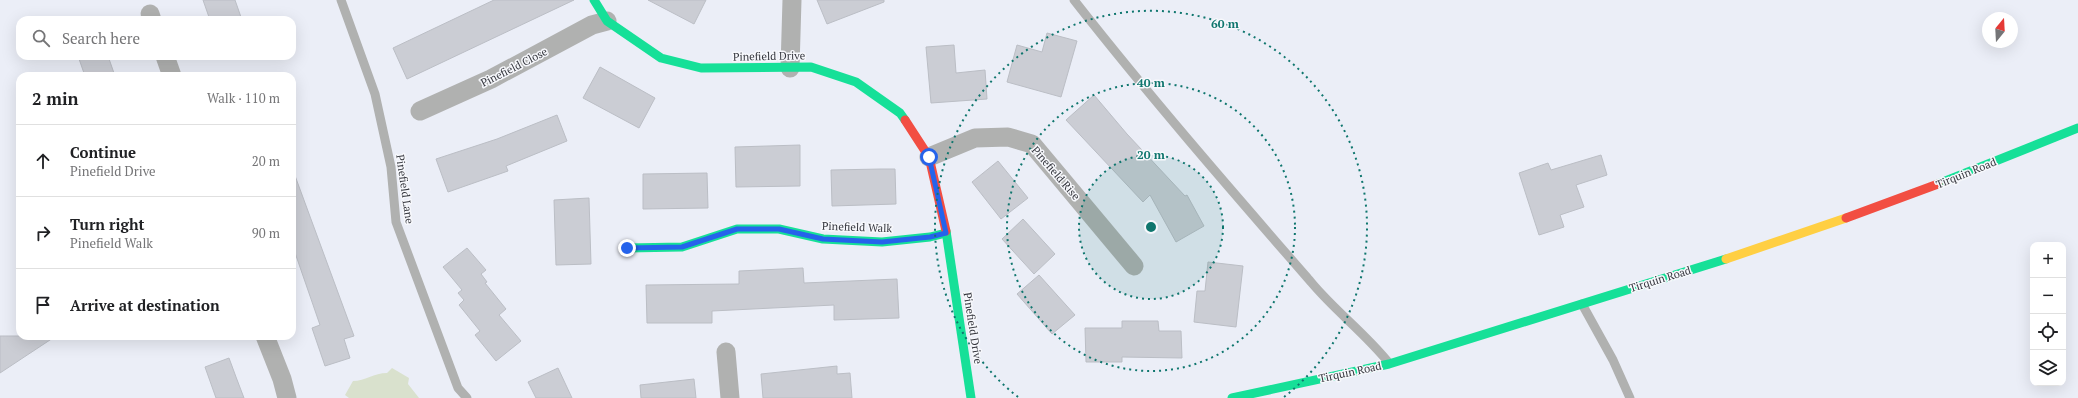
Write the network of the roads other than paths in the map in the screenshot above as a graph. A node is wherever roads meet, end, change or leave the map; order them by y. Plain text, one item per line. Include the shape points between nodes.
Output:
1 (341, 0) edge
2 (594, 0) edge
3 (792, 0) edge
4 (1074, 0) edge
5 (607, 21) junction
6 (166, 60) edge
7 (790, 68) junction
8 (171, 72) edge
9 (420, 111) dead end
10 (2078, 128) edge
11 (929, 157) junction
12 (946, 233) junction
13 (627, 248) dead end
14 (1134, 266) dead end
15 (1582, 304) junction
16 (267, 340) edge
17 (726, 352) dead end
18 (1389, 364) junction
19 (287, 398) edge
20 (467, 398) edge
21 (730, 398) edge
22 (971, 398) edge
23 (1232, 398) edge
24 (1630, 398) edge

1 - 20 lane, Pinefield Lane via 375,94 391,167 396,222 458,388
2 - 5 street, Pinefield Drive
3 - 7 street
4 - 18 lane via 1111,48 1312,284 1374,344
5 - 7 street, Pinefield Drive via 661,58 701,68
5 - 9 street, Pinefield Close via 592,25 492,80
6 - 8 street
7 - 11 street, Pinefield Drive via 811,67 856,82 900,113
10 - 15 street, Tirquin Road via 1839,221
11 - 12 street, Pinefield Drive
11 - 14 street, Pinefield Rise via 976,138 1008,137 1032,144
12 - 13 street, Pinefield Walk via 882,242 823,239 779,229 737,229 682,247
12 - 22 street, Pinefield Drive
15 - 18 street, Tirquin Road
15 - 24 lane via 1613,360
16 - 19 street
17 - 21 street
18 - 23 street, Tirquin Road

